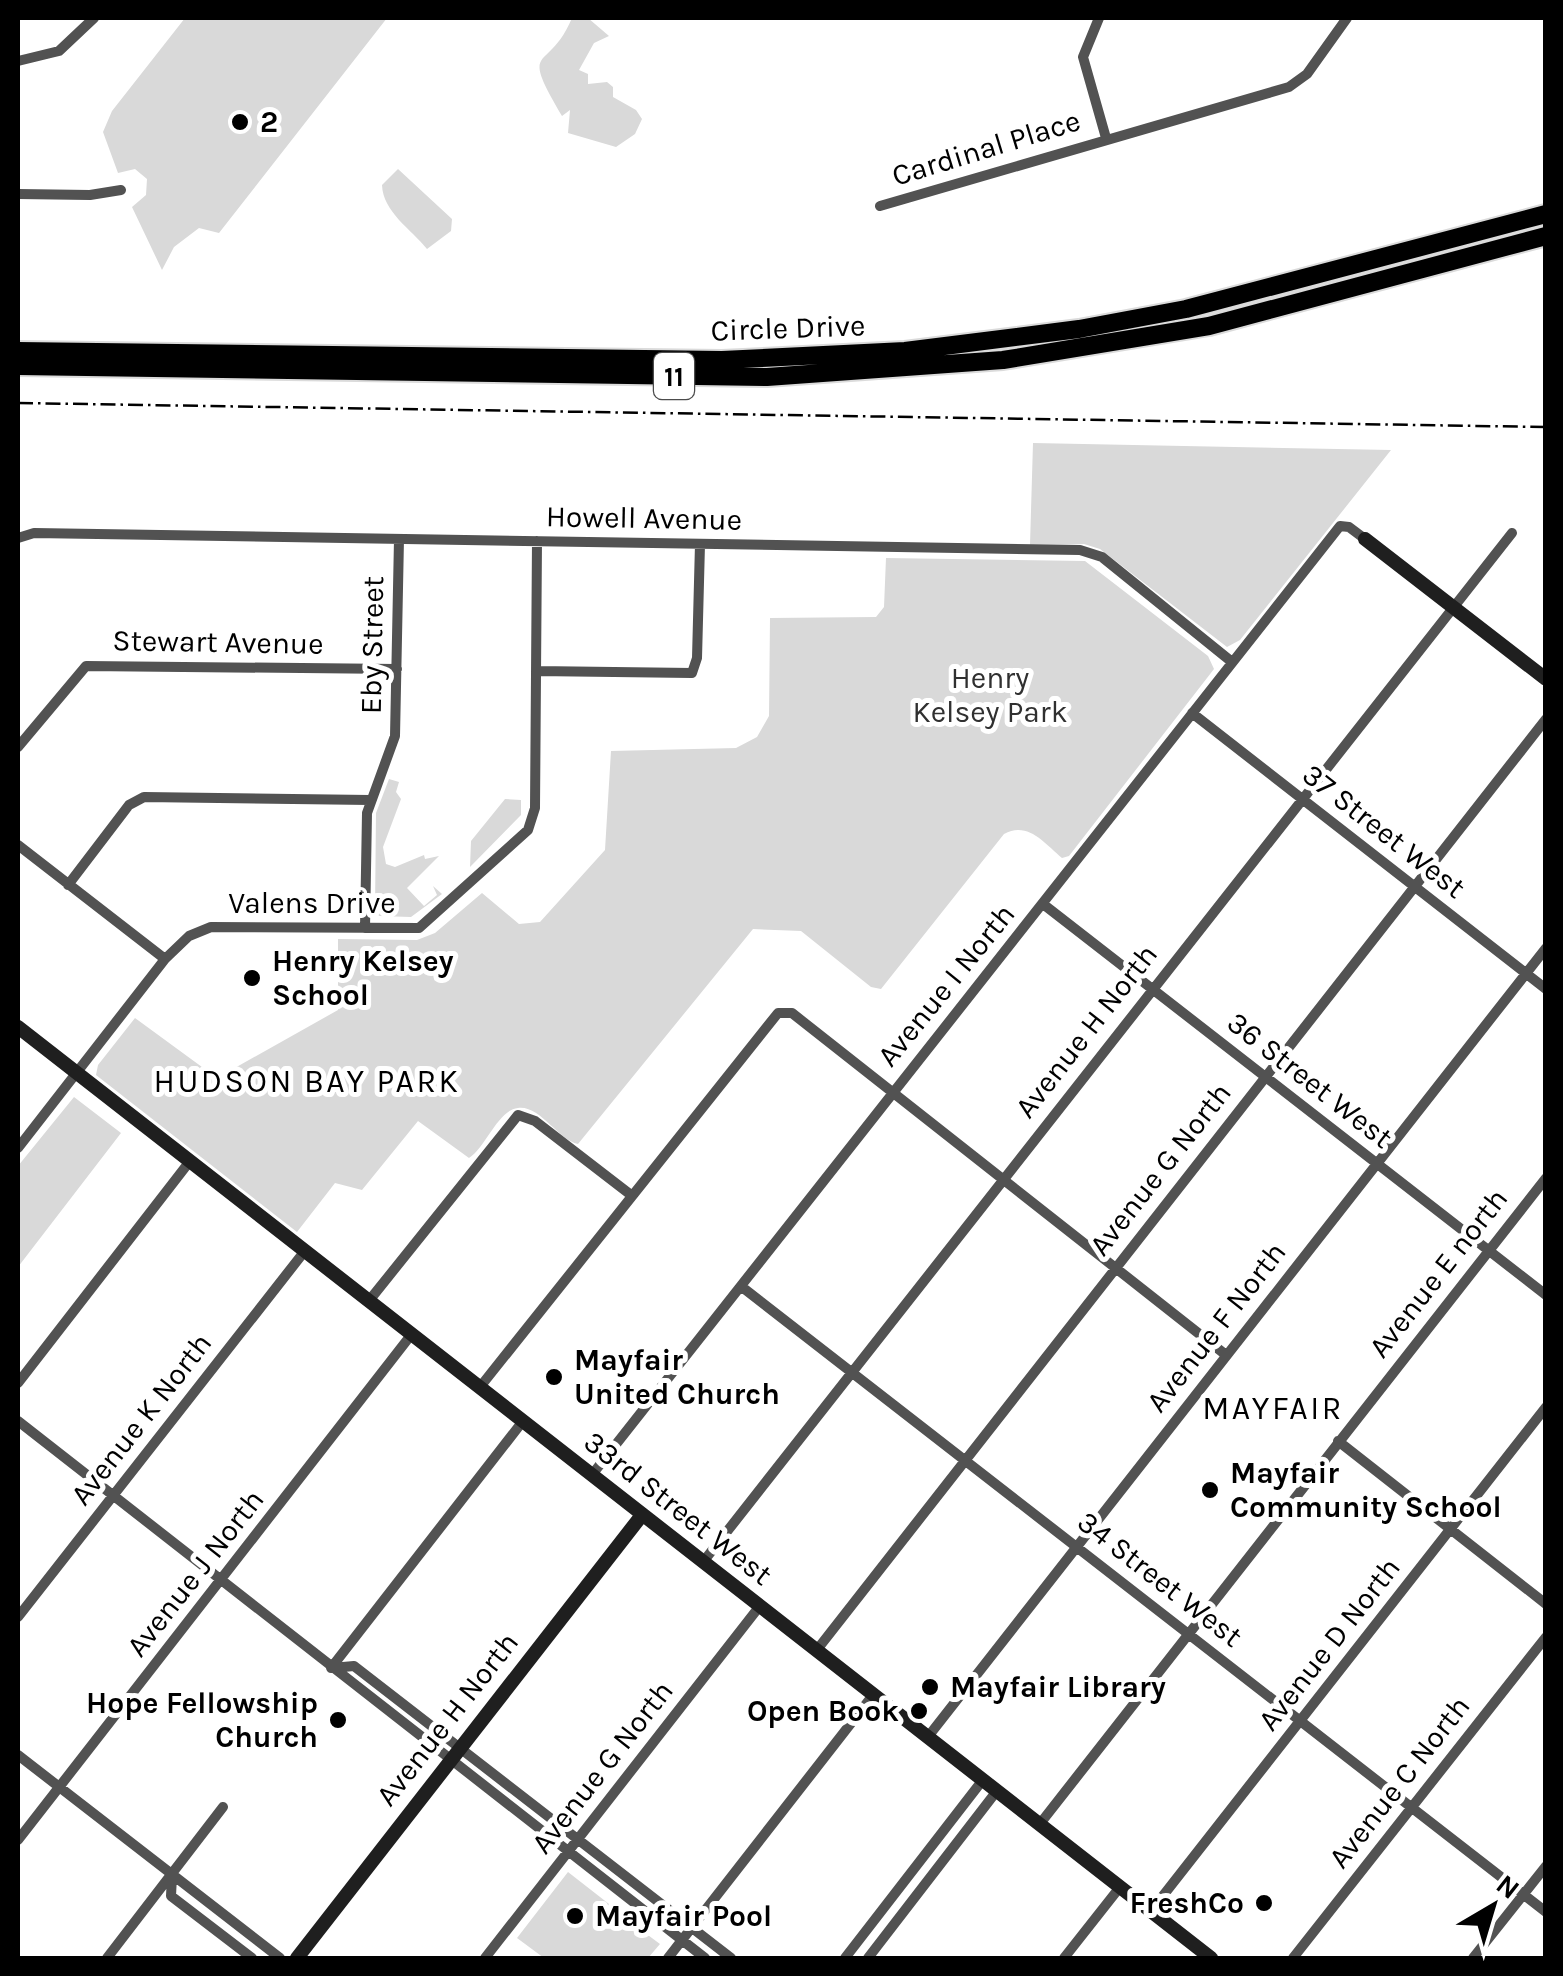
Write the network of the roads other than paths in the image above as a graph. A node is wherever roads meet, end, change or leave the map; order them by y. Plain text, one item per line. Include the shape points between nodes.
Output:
1 (94, 18) edge
2 (1099, 18) edge
3 (1347, 18) edge
4 (18, 61) edge
5 (1106, 138) junction
6 (121, 190) dead end
7 (18, 194) edge
8 (880, 206) dead end
9 (1546, 214) edge
10 (1546, 236) edge
11 (18, 352) edge
12 (18, 366) edge
13 (1512, 533) dead end
14 (18, 538) edge
15 (399, 539) junction
16 (1365, 539) joint
17 (536, 541) junction
18 (700, 544) junction
19 (1454, 607) junction
20 (1232, 662) junction
21 (397, 669) junction
22 (536, 671) junction
23 (1546, 679) edge
24 (1192, 713) junction
25 (1546, 719) edge
26 (18, 747) edge
27 (1302, 798) junction
28 (370, 800) junction
29 (18, 845) edge
30 (68, 884) junction
31 (1414, 886) junction
32 (1043, 904) junction
33 (365, 928) junction
34 (1546, 948) edge
35 (165, 959) junction
36 (1526, 974) junction
37 (1546, 989) edge
38 (1152, 990) junction
39 (18, 1027) edge
40 (77, 1075) junction
41 (1265, 1076) junction
42 (892, 1093) junction
43 (18, 1148) edge
44 (190, 1161) junction
45 (1377, 1163) junction
46 (1546, 1178) edge
47 (1003, 1182) junction
48 (631, 1195) junction
49 (1488, 1251) junction
50 (304, 1252) junction
51 (1114, 1268) junction
52 (742, 1287) junction
53 (1546, 1295) edge
54 (368, 1302) junction
55 (411, 1335) junction
56 (1226, 1355) junction
57 (853, 1372) junction
58 (18, 1383) edge
59 (480, 1387) junction
60 (1546, 1407) edge
61 (18, 1421) edge
62 (523, 1421) junction
63 (1338, 1441) junction
64 (964, 1458) junction
65 (592, 1476) junction
66 (113, 1496) junction
67 (642, 1515) junction
68 (1450, 1529) junction
69 (1077, 1546) junction
70 (703, 1562) junction
71 (221, 1581) junction
72 (1546, 1604) edge
73 (759, 1607) junction
74 (18, 1617) edge
75 (1188, 1632) junction
76 (1546, 1636) edge
77 (816, 1651) junction
78 (331, 1668) junction
79 (873, 1696) junction
80 (1301, 1720) junction
81 (927, 1738) junction
82 (460, 1746) junction
83 (18, 1756) edge
84 (450, 1761) junction
85 (982, 1781) junction
86 (59, 1788) junction
87 (996, 1792) junction
88 (224, 1806) dead end
89 (1412, 1808) junction
90 (1038, 1824) junction
91 (18, 1840) edge
92 (578, 1840) junction
93 (568, 1853) junction
94 (1546, 1866) edge
95 (172, 1875) junction
96 (1120, 1887) junction
97 (1523, 1895) junction
98 (1151, 1911) junction
99 (1546, 1912) edge
100 (692, 1928) junction
101 (682, 1940) junction
102 (106, 1958) edge
103 (252, 1958) edge
104 (280, 1958) edge
105 (297, 1958) edge
106 (484, 1958) edge
107 (668, 1958) edge
108 (705, 1958) edge
109 (731, 1958) edge
110 (845, 1958) edge
111 (868, 1958) edge
112 (1064, 1958) edge
113 (1211, 1958) edge
114 (1293, 1958) edge
115 (1473, 1958) edge

1 - 4 street via 59,51
2 - 5 street via 1084,57
3 - 5 street, Cardinal Place via 1290,87
5 - 8 street, Cardinal Place
6 - 7 street
9 - 11 highway, Circle Drive / 11 via 1204,305 905,351 722,360
10 - 12 highway, Circle Drive / 11 via 1209,326 1003,360 767,377
13 - 19 street, Avenue H North
14 - 15 street, Howell Avenue
15 - 17 street, Howell Avenue
15 - 21 street, Eby Street
16 - 19 main road
16 - 20 street, Avenue I North via 1340,526
17 - 18 street, Howell Avenue
17 - 22 street, Valens Drive
18 - 20 street, Howell Avenue via 1091,552
18 - 22 street via 698,658 692,673
19 - 23 main road
19 - 27 street, Avenue H North
20 - 24 street, Avenue I North
21 - 26 street, Stewart Avenue via 86,666
21 - 28 street, Eby Street via 395,736
22 - 33 street, Valens Drive via 535,815 528,830 426,925
24 - 27 street, 37 Street West
24 - 32 street, Avenue I North
25 - 31 street, Avenue G North
27 - 31 street, 37 Street West
27 - 38 street, Avenue H North
28 - 30 street via 144,796 129,804
28 - 33 street, Eby Street
29 - 30 street
30 - 35 street
31 - 36 street, 37 Street West
31 - 41 street, Avenue G North
32 - 38 street, 36 Street West
32 - 42 street, Avenue I North
33 - 35 street, Valens Drive via 211,927 189,936
34 - 36 street, Avenue F North
35 - 40 street, Valens Drive
36 - 37 street, 37 Street West
36 - 45 street, Avenue F North
38 - 41 street, 36 Street West
38 - 47 street, Avenue H North
39 - 40 main road, 33rd Street West
40 - 43 street, Valens Drive
40 - 44 main road, 33rd Street West
41 - 45 street, 36 Street West
41 - 51 street, Avenue G North
42 - 47 street
42 - 48 street via 792,1013 772,1016
42 - 52 street, Avenue I North
44 - 50 main road, 33rd Street West
44 - 58 street
45 - 49 street, 36 Street West
45 - 56 street, Avenue F North
46 - 49 street, Avenue E north
47 - 51 street
47 - 57 street, Avenue H North
48 - 54 street via 518,1115
48 - 59 street
49 - 53 street, 36 Street West
49 - 63 street, Avenue E north
50 - 54 main road, 33rd Street West
50 - 66 street, Avenue K North
51 - 56 street
51 - 64 street, Avenue G North
52 - 57 street, 34 Street West
52 - 65 street, Avenue I North
54 - 55 main road, 33rd Street West
55 - 59 main road, 33rd Street West
55 - 71 street, Avenue J North
56 - 69 street, Avenue F North
57 - 64 street, 34 Street West
57 - 70 street, Avenue H North
59 - 62 main road, 33rd Street West
60 - 68 street, Avenue D North
61 - 66 street
62 - 65 main road, 33rd Street West
62 - 78 street
63 - 68 street
63 - 75 street, Avenue E north
64 - 69 street, 34 Street West
64 - 77 street, Avenue G North
65 - 67 main road, 33rd Street West
66 - 71 street
66 - 74 street, Avenue K North
67 - 70 main road, 33rd Street West
67 - 82 main road, Avenue H North
68 - 72 street
68 - 80 street, Avenue D North
69 - 75 street, 34 Street West
69 - 81 street, Avenue F North
70 - 73 main road, 33rd Street West
71 - 78 street
71 - 86 street, Avenue J North
73 - 77 main road, 33rd Street West
73 - 92 street, Avenue G North
75 - 80 street, 34 Street West
75 - 90 street, Avenue E north
76 - 89 street, Avenue C North
77 - 79 main road, 33rd Street West
78 - 82 street via 354,1666
78 - 84 street
79 - 81 main road, 33rd Street West
79 - 100 street
80 - 89 street, 34 Street West
80 - 98 street, Avenue D North
81 - 85 main road, 33rd Street West
82 - 84 main road, Avenue H North
82 - 92 street
83 - 86 street
84 - 93 street
84 - 105 main road, Avenue H North
85 - 87 main road, 33rd Street West
85 - 110 street
86 - 91 street, Avenue J North
86 - 95 street
87 - 90 main road, 33rd Street West
87 - 111 street
88 - 95 street
89 - 97 street, 34 Street West
89 - 114 street, Avenue C North
90 - 96 main road, 33rd Street West
92 - 93 street, Avenue G North
92 - 100 street
93 - 101 street
93 - 106 street, Avenue G North
94 - 97 street
95 - 102 street
95 - 103 street via 171,1896
95 - 104 street
96 - 98 main road, 33rd Street West
96 - 112 street
97 - 99 street, 34 Street West
97 - 115 street
98 - 113 main road, 33rd Street West
100 - 101 street
100 - 109 street
101 - 107 street
101 - 108 street

